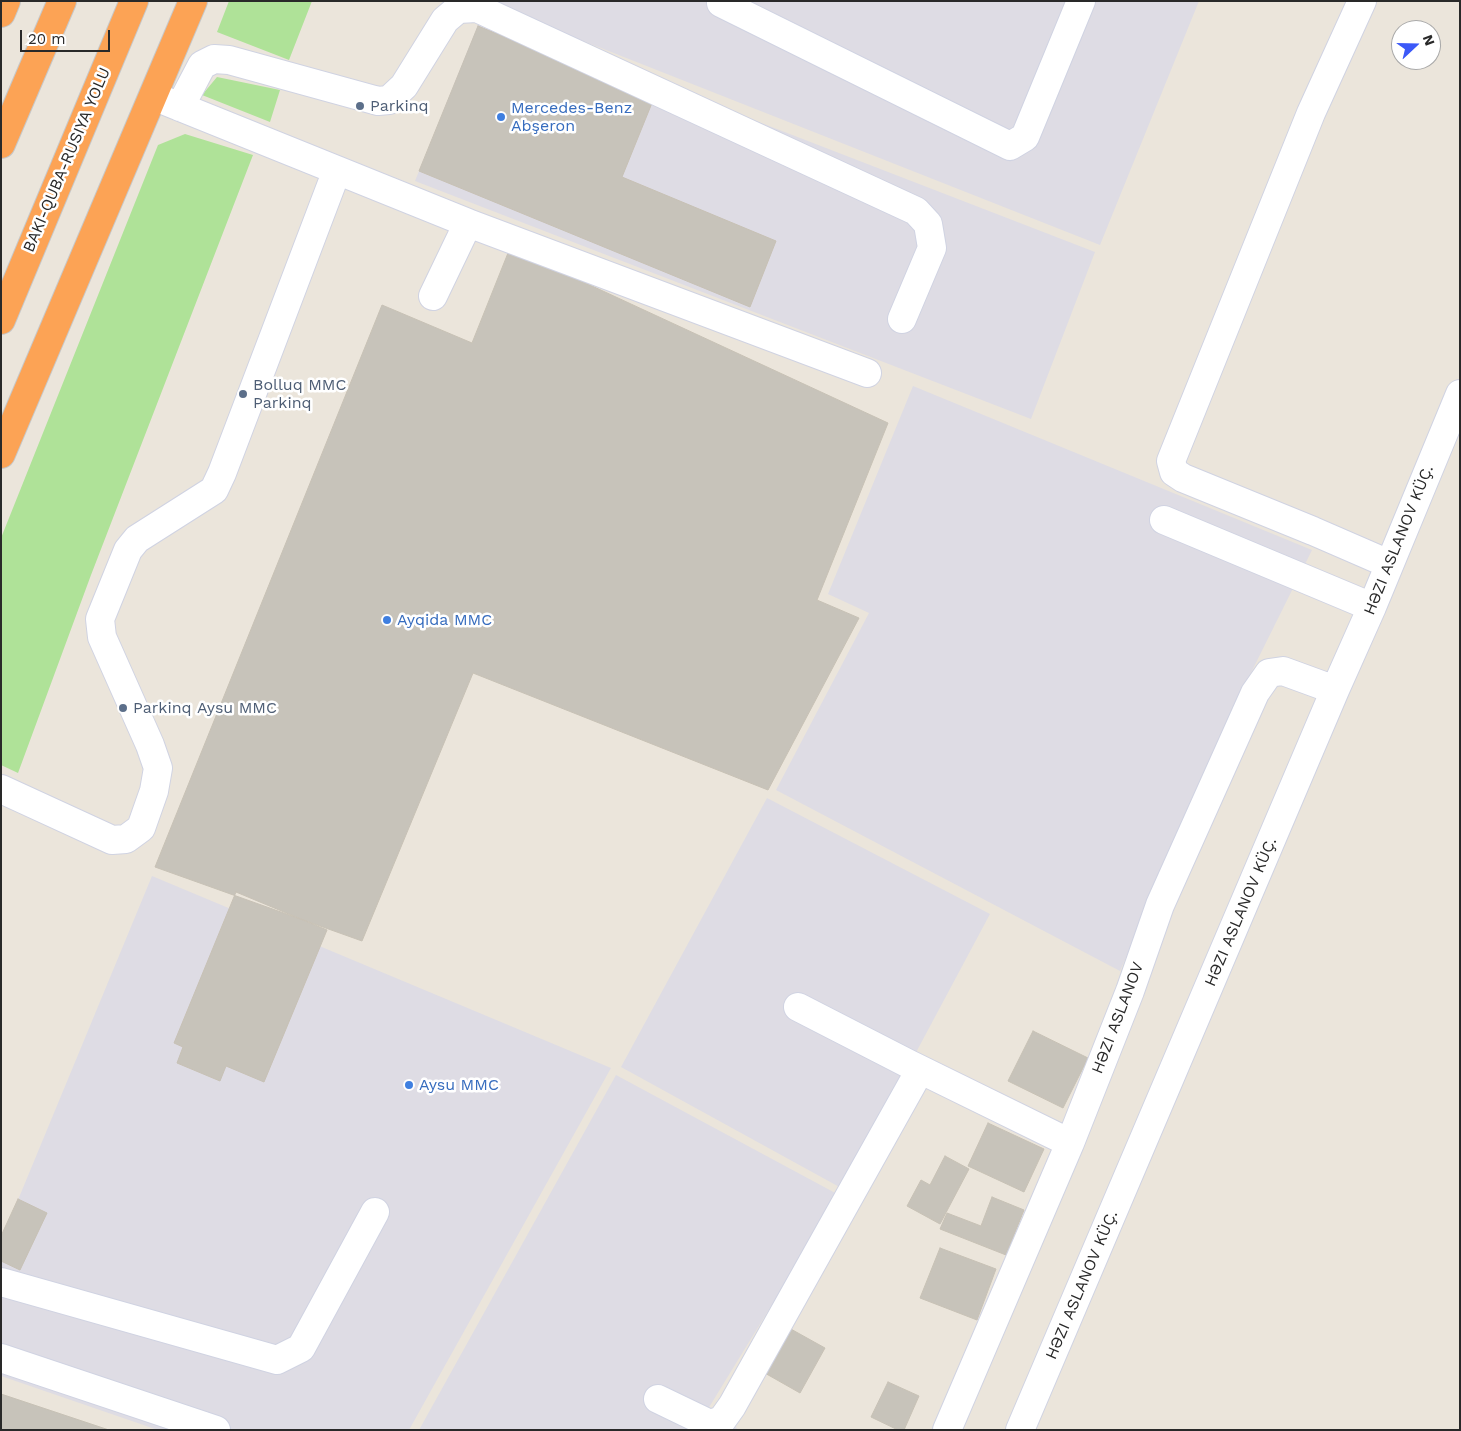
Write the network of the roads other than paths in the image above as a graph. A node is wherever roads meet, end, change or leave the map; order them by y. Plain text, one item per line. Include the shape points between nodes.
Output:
1 (6, 1) edge
2 (62, 1) edge
3 (134, 1) edge
4 (141, 1) edge
5 (193, 1) edge
6 (1081, 1) edge
7 (1362, 1) edge
8 (722, 2) edge
9 (1, 13) edge
10 (122, 28) junction
11 (152, 96) junction
12 (180, 107) junction
13 (1, 144) edge
14 (336, 170) junction
15 (468, 223) junction
16 (433, 296) dead end
17 (902, 319) dead end
18 (1, 320) edge
19 (867, 373) dead end
20 (1460, 394) edge
21 (1, 454) edge
22 (1164, 520) dead end
23 (1389, 564) junction
24 (1372, 607) junction
25 (1335, 690) junction
26 (1, 789) edge
27 (798, 1007) dead end
28 (920, 1070) junction
29 (1070, 1143) junction
30 (376, 1212) dead end
31 (1, 1282) edge
32 (1, 1358) edge
33 (658, 1399) dead end
34 (216, 1430) edge
35 (947, 1430) edge
36 (1020, 1430) edge

1 - 9 highway
2 - 13 highway
3 - 10 highway
4 - 10 highway
5 - 11 highway
6 - 8 street via 1025,138 1010,146
7 - 23 street via 1311,113 1171,461 1174,472 1183,478
10 - 18 highway
11 - 12 street
11 - 21 highway
12 - 14 street
12 - 17 street via 202,65 214,59 229,60 378,102 389,100 404,86 445,20 458,9 477,8 916,211 928,224 932,248
14 - 15 street
14 - 26 street via 214,490 137,539 128,550 100,619 102,637 158,768 141,828 126,839 112,840
15 - 16 street
15 - 19 street
20 - 23 street, HƏZI ASLANOV KÜÇ.
22 - 24 street
23 - 24 street, HƏZI ASLANOV KÜÇ.
24 - 25 street, HƏZI ASLANOV KÜÇ.
25 - 29 street, HƏZI ASLANOV via 1283,671 1269,673 1255,693 1160,905
25 - 36 street, HƏZI ASLANOV KÜÇ.
27 - 28 street
28 - 29 street
28 - 33 street via 722,1420 710,1424
29 - 35 street, HƏZI ASLANOV
30 - 31 street via 301,1348 277,1360
32 - 34 street

